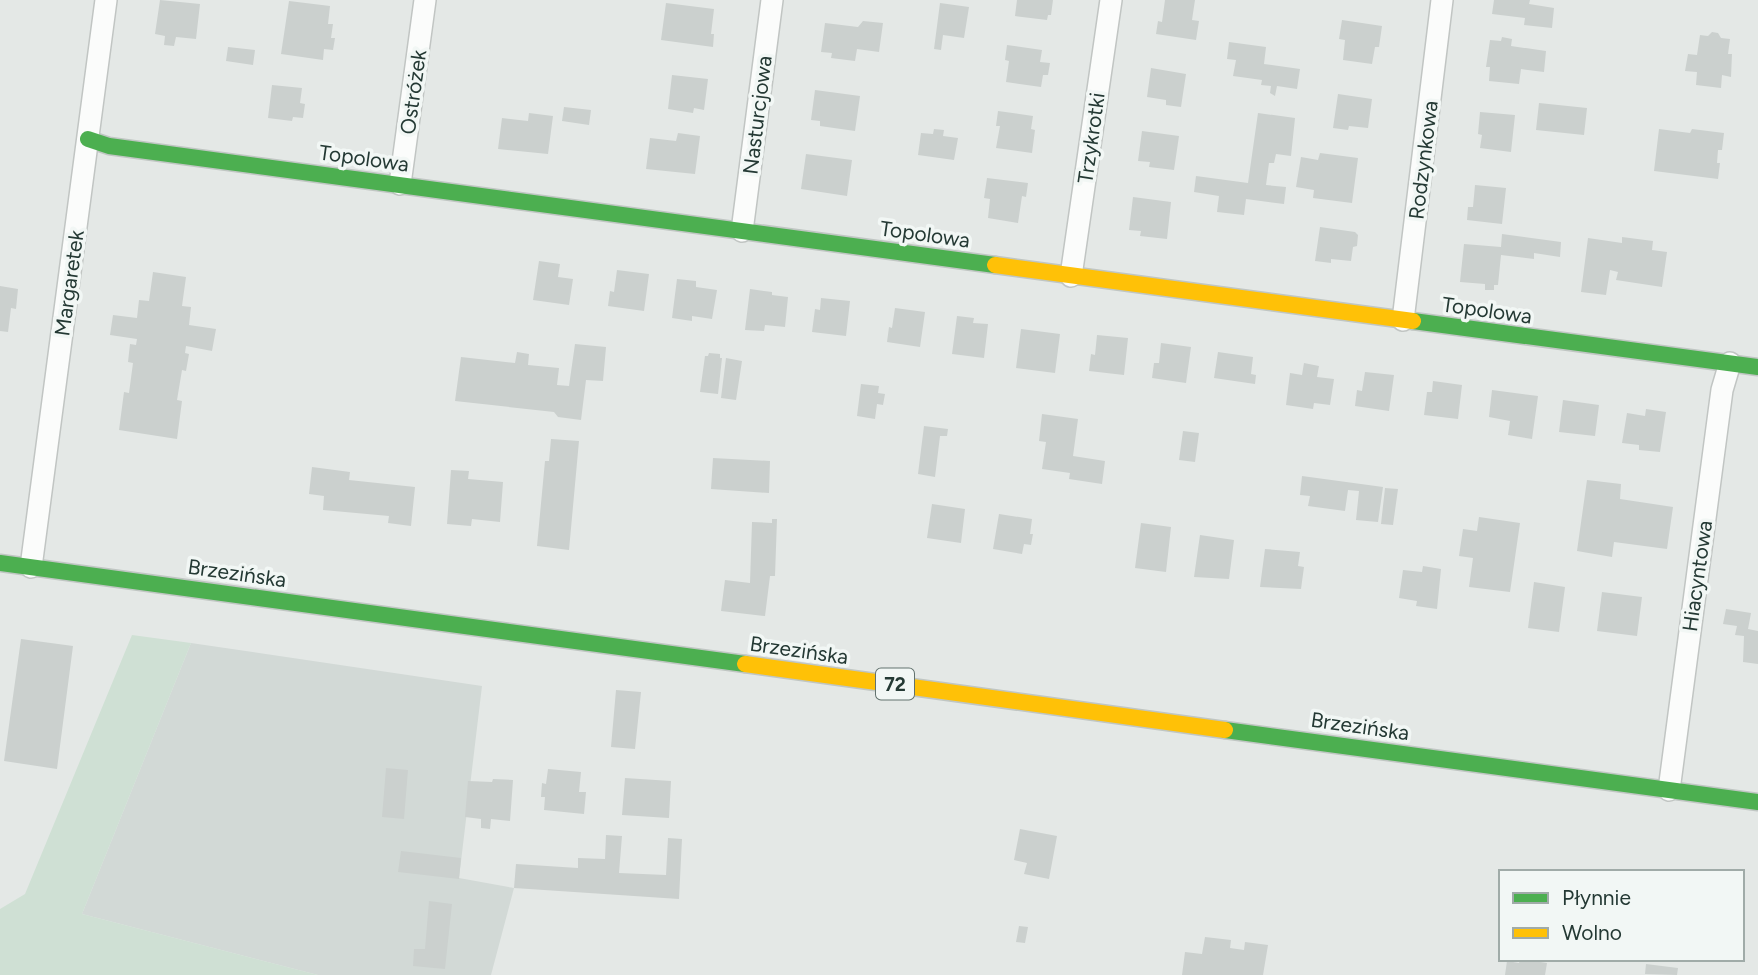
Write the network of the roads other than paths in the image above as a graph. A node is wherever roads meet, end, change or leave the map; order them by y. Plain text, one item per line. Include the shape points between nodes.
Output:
1 (106, 0) edge
2 (425, 0) edge
3 (772, 0) edge
4 (1111, 0) edge
5 (1442, 0) edge
6 (88, 139) junction
7 (400, 184) junction
8 (742, 230) junction
9 (1071, 276) junction
10 (1403, 320) junction
11 (1730, 363) junction
12 (1758, 367) edge
13 (0, 562) edge
14 (32, 567) junction
15 (1669, 790) junction
16 (1758, 802) edge

1 - 6 street, Margaretek
2 - 7 street, Ostróżek
3 - 8 street, Nasturcjowa
4 - 9 street, Trzykrotki
5 - 10 street, Rodzynkowa
6 - 7 main road, Topolowa via 109,146
6 - 14 street, Margaretek
7 - 8 main road, Topolowa
8 - 9 main road, Topolowa
9 - 10 main road, Topolowa
10 - 11 main road, Topolowa
11 - 12 main road, Topolowa
11 - 15 street, Hiacyntowa
13 - 14 main road, Brzezińska / 72
14 - 15 main road, Brzezińska / 72
15 - 16 main road, Brzezińska / 72

